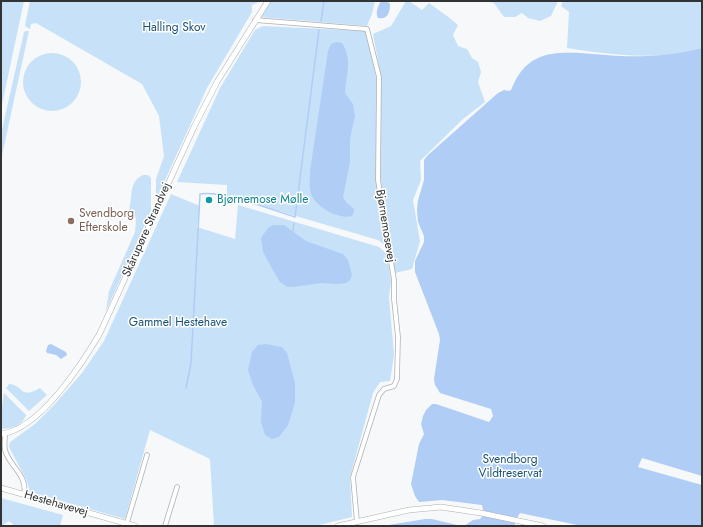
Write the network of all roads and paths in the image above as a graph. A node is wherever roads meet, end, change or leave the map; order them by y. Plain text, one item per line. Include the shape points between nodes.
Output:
1 (268, 1) edge
2 (255, 20) junction
3 (3, 434) edge
4 (147, 455) dead end
5 (177, 487) dead end
6 (1, 488) edge
7 (24, 494) junction
8 (357, 522) junction
9 (127, 525) edge
10 (135, 526) edge
11 (165, 526) edge
12 (338, 526) edge
13 (543, 526) edge

1 - 2 street, Skårupøre Strandvej
2 - 3 street, Skårupøre Strandvej via 217,82 194,127 91,348 68,382 32,420 19,429
2 - 8 street, Bjørnemosevej via 367,29 379,77 378,180 394,280 398,338 397,379 394,386 384,389 379,395 353,476
3 - 7 street via 4,448 23,480
4 - 9 street
5 - 11 street
6 - 7 street, Hestehavevej
7 - 9 street, Hestehavevej
8 - 12 street
8 - 13 street via 409,510 454,508
9 - 10 street, Hestehavevej

